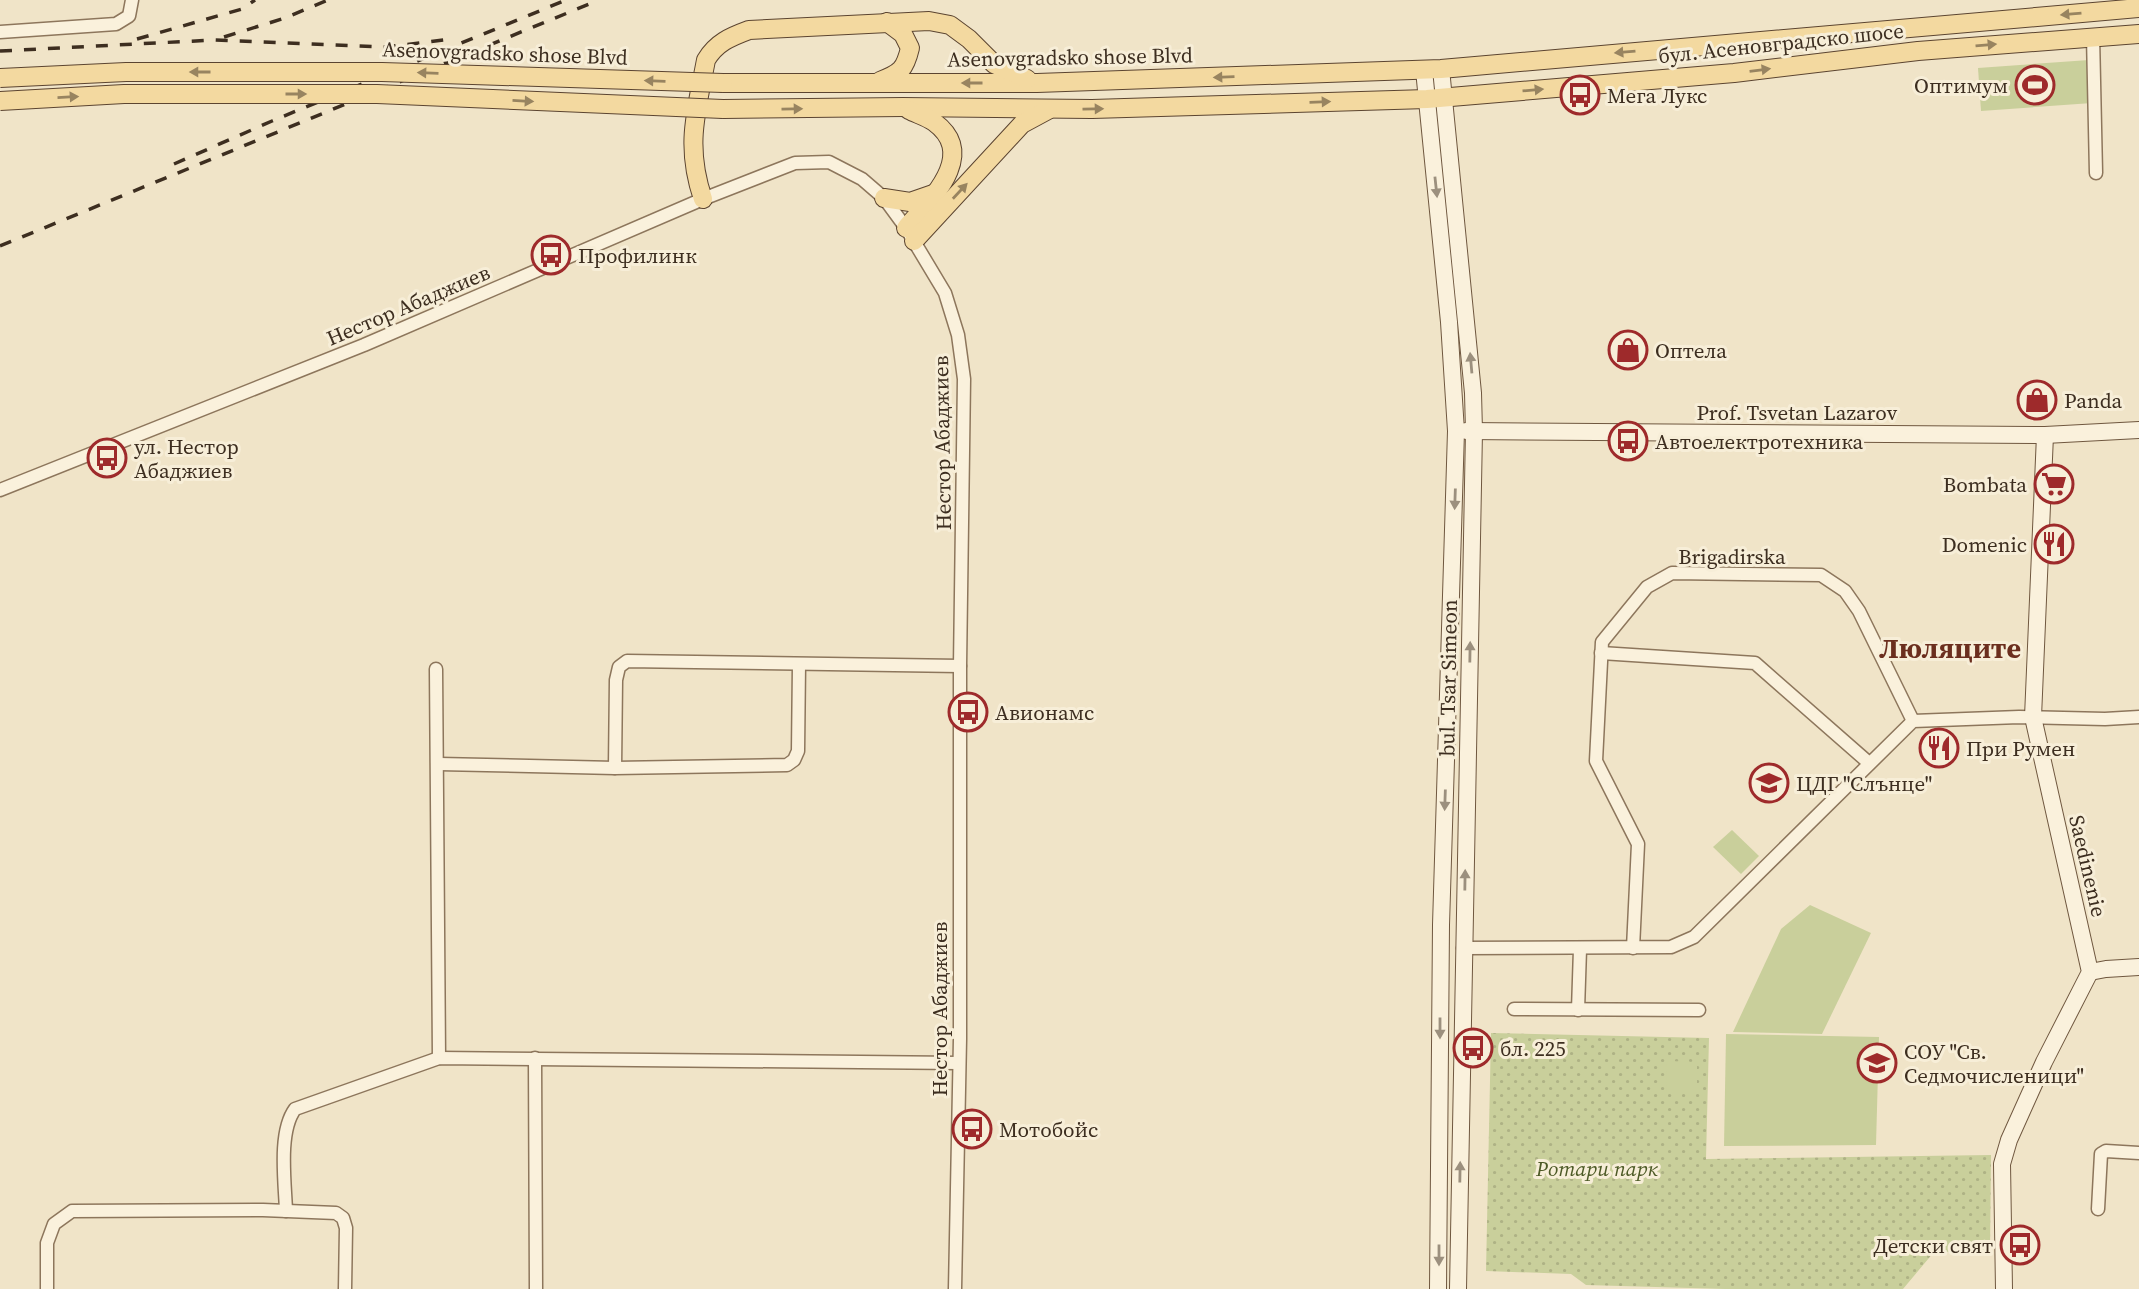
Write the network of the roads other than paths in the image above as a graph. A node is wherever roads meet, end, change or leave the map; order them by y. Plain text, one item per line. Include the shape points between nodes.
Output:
1 (132, 0) edge
2 (2139, 8) edge
3 (887, 22) junction
4 (0, 32) edge
5 (2139, 34) edge
6 (2093, 36) junction
7 (1433, 69) junction
8 (0, 78) edge
9 (876, 82) junction
10 (1037, 83) junction
11 (1436, 98) junction
12 (0, 100) edge
13 (903, 107) junction
14 (1051, 108) junction
15 (2096, 173) dead end
16 (936, 193) junction
17 (884, 198) junction
18 (703, 199) junction
19 (910, 235) junction
20 (2139, 430) edge
21 (1455, 431) junction
22 (1474, 431) junction
23 (2045, 435) junction
24 (0, 490) edge
25 (1601, 653) junction
26 (799, 664) junction
27 (960, 666) junction
28 (436, 669) dead end
29 (2139, 716) edge
30 (2033, 717) junction
31 (1913, 721) junction
32 (1869, 763) junction
33 (439, 764) junction
34 (615, 768) junction
35 (1463, 948) junction
36 (1633, 948) junction
37 (1580, 949) junction
38 (2139, 967) edge
39 (2090, 972) junction
40 (1514, 1009) dead end
41 (1578, 1010) junction
42 (1699, 1010) dead end
43 (439, 1058) junction
44 (535, 1058) junction
45 (959, 1063) junction
46 (2139, 1153) edge
47 (2098, 1209) dead end
48 (286, 1211) junction
49 (47, 1289) edge
50 (345, 1289) edge
51 (536, 1289) edge
52 (955, 1289) edge
53 (1438, 1289) edge
54 (1458, 1289) edge
55 (2004, 1289) edge

1 - 4 street via 129,16 116,24
2 -> 7 main road, Asenovgradsko shose Blvd
3 - 9 main road via 903,34 910,48 898,74
3 - 10 main road via 950,25 994,64
3 - 18 main road via 749,30 711,50 692,134
5 - 6 main road, бул. Асеновградско шосе
11 -> 6 main road, бул. Асеновградско шосе
6 - 15 street
7 -> 10 main road, Asenovgradsko shose Blvd
7 - 11 main road, bul. Tsar Simeon
9 -> 8 main road, Asenovgradsko shose Blvd, bridge via 723,83 382,72 126,72
10 -> 9 main road, Asenovgradsko shose Blvd
14 -> 11 main road
11 -> 21 main road, bul. Tsar Simeon
22 -> 11 main road, bul. Tsar Simeon
12 -> 13 main road, bridge via 124,94 377,94 723,110
13 - 14 main road
13 - 16 main road via 934,122 951,141 953,158
19 -> 14 main road via 1022,124
16 - 17 main road via 910,202
16 - 19 main road
17 - 18 street, Нестор Абаджиев via 862,178 829,162 794,163
17 - 19 street, Нестор Абаджиев
18 - 24 street, Нестор Абаджиев via 364,345
19 - 27 street, Нестор Абаджиев via 945,293 958,335 964,379
20 - 23 main road, Prof. Tsvetan Lazarov
21 - 22 main road, Prof. Tsvetan Lazarov
21 -> 53 main road, bul. Tsar Simeon via 1441,925
22 - 23 main road, Prof. Tsvetan Lazarov
35 -> 22 main road, bul. Tsar Simeon
23 - 30 main road, Saedinenie
25 - 31 street, Brigadirska via 1602,642 1647,587 1672,573 1821,575 1845,590 1859,611
25 - 32 street via 1755,663
25 - 36 street, Brigadirska via 1596,761 1638,844
26 - 27 street
26 - 34 street via 798,751 787,765
26 - 34 street via 627,661 619,667 616,680
27 - 45 street, Нестор Абаджиев
28 - 33 street
29 - 30 street
30 - 31 street
30 - 39 main road, Saedinenie
31 - 32 street
32 - 36 street via 1694,937 1671,947
33 - 34 street
33 - 43 street
35 - 37 street
54 -> 35 main road, bul. Tsar Simeon
36 - 37 street
37 - 41 street
38 - 39 main road
39 - 55 main road via 2009,1140 2002,1164
40 - 41 street
41 - 42 street
43 - 44 street
43 - 48 street via 295,1109 285,1132
44 - 45 street
44 - 51 street
45 - 52 street, Нестор Абаджиев
46 - 47 street via 2101,1154
48 - 49 street via 72,1211 54,1224 47,1243
48 - 50 street via 336,1213 343,1218

